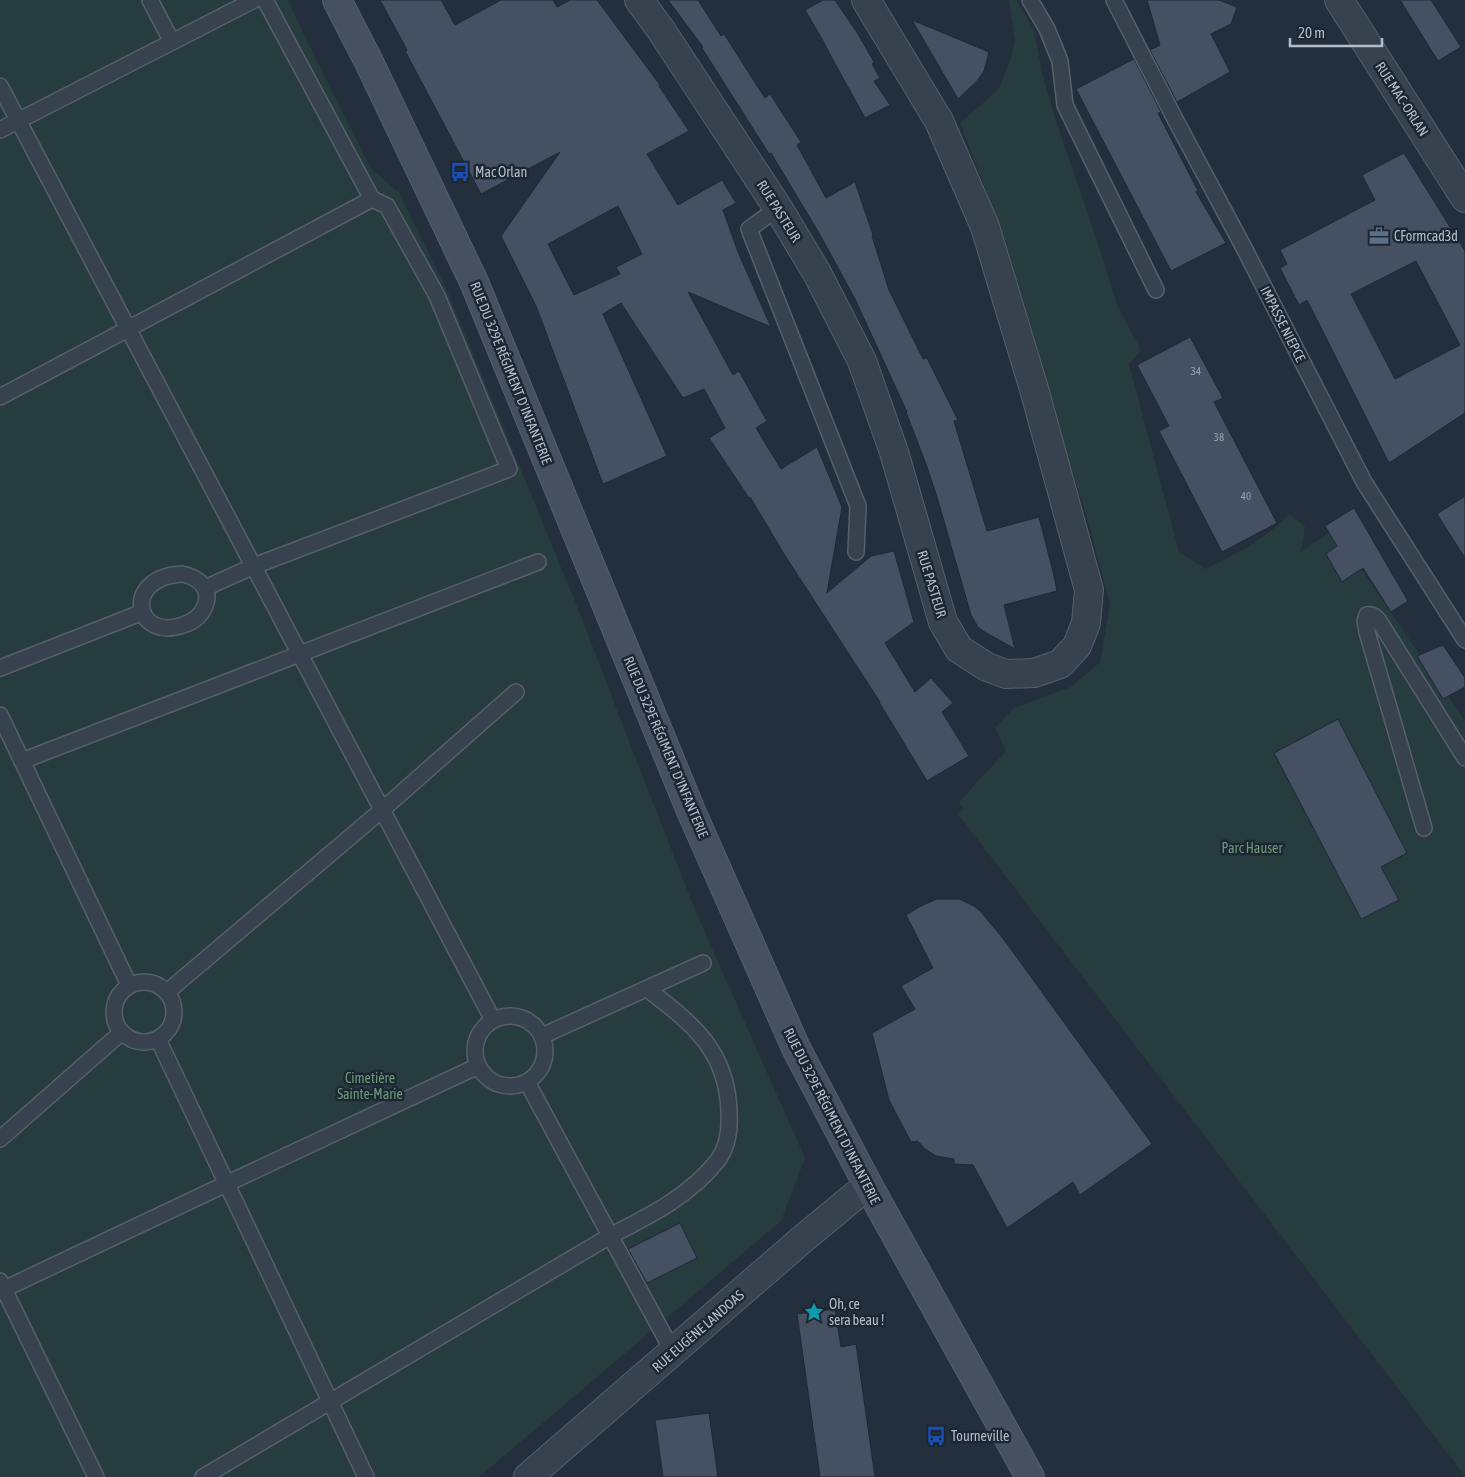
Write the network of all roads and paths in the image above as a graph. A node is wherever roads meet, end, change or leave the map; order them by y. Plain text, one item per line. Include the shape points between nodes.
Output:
1 (150, 0) edge
2 (254, 0) edge
3 (264, 0) edge
4 (337, 0) edge
5 (639, 0) edge
6 (866, 0) edge
7 (1030, 0) edge
8 (1114, 0) edge
9 (1339, 0) edge
10 (172, 42) junction
11 (0, 86) edge
12 (18, 120) junction
13 (0, 130) edge
14 (1465, 198) edge
15 (372, 199) junction
16 (778, 208) junction
17 (1156, 290) dead end
18 (127, 329) junction
19 (0, 397) edge
20 (856, 552) dead end
21 (538, 562) dead end
22 (254, 566) junction
23 (205, 588) junction
24 (143, 612) junction
25 (1465, 640) edge
26 (300, 653) junction
27 (0, 668) edge
28 (516, 692) dead end
29 (0, 715) edge
30 (1465, 758) edge
31 (22, 761) junction
32 (382, 810) junction
33 (1424, 828) dead end
34 (703, 963) dead end
35 (129, 985) junction
36 (647, 989) junction
37 (167, 992) junction
38 (493, 1020) junction
39 (122, 1032) junction
40 (542, 1036) junction
41 (158, 1039) junction
42 (478, 1066) junction
43 (527, 1082) junction
44 (0, 1139) edge
45 (226, 1184) junction
46 (868, 1185) junction
47 (610, 1236) junction
48 (1, 1287) edge
49 (673, 1352) junction
50 (330, 1402) junction
51 (96, 1477) edge
52 (203, 1477) edge
53 (366, 1477) edge
54 (528, 1477) edge
55 (1030, 1477) edge

1 - 10 lane
2 - 10 lane
3 - 15 lane
4 - 46 street, RUE DU 329E RÉGIMENT D'INFANTERIE via 474,282 691,811 796,1048
5 - 16 street, RUE PASTEUR
6 - 16 street, RUE PASTEUR via 939,121 985,228 1034,389 1089,590 1086,623 1077,646 1060,664 1034,673 1006,674 986,667 959,649 943,622 894,452 862,362 817,273
7 - 17 lane via 1060,61 1065,105
8 - 25 lane, IMPASSE NIEPCE via 1364,482
9 - 14 street, RUE MAC-ORLAN
10 - 12 lane
11 - 12 lane
12 - 13 lane
12 - 18 lane
15 - 18 lane
15 - 22 lane via 387,206 437,296 509,469
16 - 20 lane via 749,229 858,506
18 - 19 lane
18 - 22 lane
21 - 26 lane
22 - 23 lane
22 - 26 lane
23 - 24 lane via 191,576 182,574 162,578 145,591 141,600
23 - 24 lane via 205,607 198,618 187,624 163,629 150,623
24 - 27 lane
26 - 31 lane
26 - 32 lane
28 - 32 lane
29 - 31 lane
30 - 33 lane via 1379,621 1367,615 1367,632
31 - 35 lane
32 - 37 lane
32 - 38 lane
34 - 36 lane
35 - 37 lane via 149,982
35 - 39 lane via 114,1007 116,1023
36 - 40 lane
36 - 47 lane via 694,1027 718,1061 726,1082 730,1125 727,1142 708,1172 653,1214
37 - 41 lane via 173,1003 173,1021
38 - 40 lane via 518,1016 530,1021
38 - 42 lane via 480,1032 476,1043
39 - 41 lane via 138,1042
39 - 44 lane
40 - 43 lane via 544,1062
41 - 45 lane
42 - 43 lane via 496,1083 512,1086
42 - 45 lane
43 - 47 lane
45 - 48 lane
45 - 50 lane
46 - 49 street, RUE EUGÈNE LANDOAS
46 - 55 street, RUE DU 329E RÉGIMENT D'INFANTERIE
47 - 49 lane
47 - 50 lane
48 - 51 lane
49 - 54 street, RUE EUGÈNE LANDOAS
50 - 52 lane
50 - 53 lane

